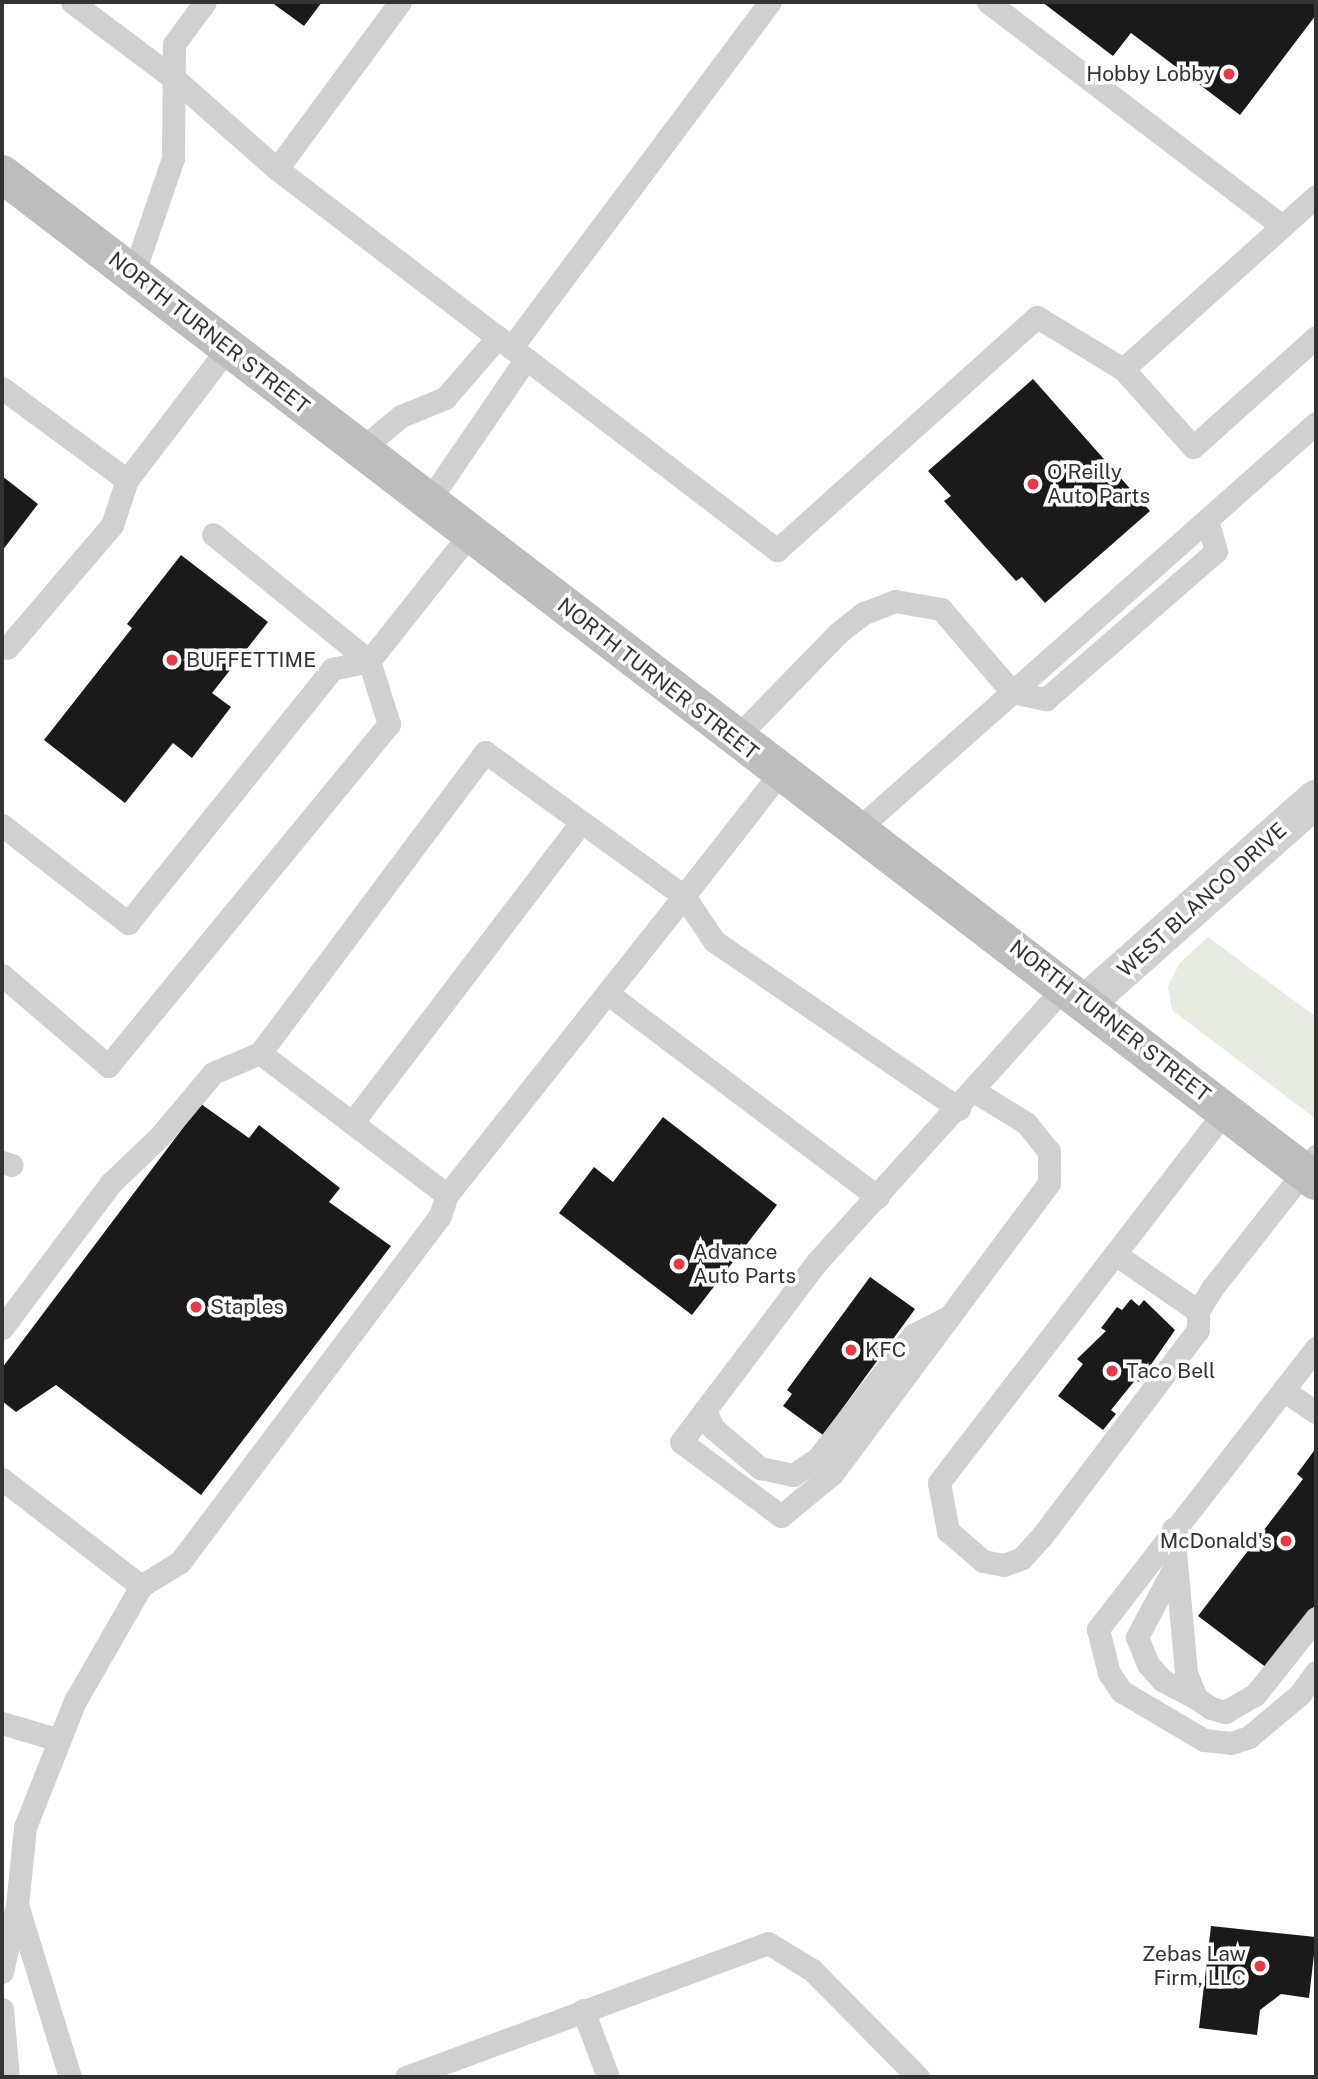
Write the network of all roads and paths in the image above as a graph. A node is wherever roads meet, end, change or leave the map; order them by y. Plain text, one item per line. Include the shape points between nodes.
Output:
1 (72, 2) edge
2 (205, 2) edge
3 (400, 2) edge
4 (770, 2) edge
5 (988, 2) edge
6 (176, 80) junction
7 (276, 169) junction
8 (2, 174) edge
9 (1316, 196) edge
10 (1282, 226) junction
11 (133, 275) junction
12 (1316, 337) edge
13 (228, 348) junction
14 (512, 348) junction
15 (1122, 369) junction
16 (2, 388) edge
17 (1316, 423) edge
18 (360, 450) junction
19 (127, 480) junction
20 (428, 502) junction
21 (213, 534) dead end
22 (469, 535) junction
23 (7, 648) dead end
24 (369, 661) junction
25 (1012, 692) junction
26 (735, 739) junction
27 (780, 773) junction
28 (1316, 799) edge
29 (581, 822) junction
30 (2, 825) edge
31 (859, 828) junction
32 (684, 896) junction
33 (2, 975) edge
34 (607, 993) junction
35 (1076, 994) junction
36 (260, 1053) junction
37 (974, 1091) junction
38 (959, 1109) junction
39 (1225, 1111) junction
40 (352, 1123) junction
41 (1312, 1170) edge
42 (447, 1195) junction
43 (878, 1197) junction
44 (1115, 1254) junction
45 (1198, 1311) junction
46 (950, 1316) junction
47 (2, 1328) edge
48 (1316, 1348) edge
49 (1283, 1390) junction
50 (705, 1410) junction
51 (1316, 1412) edge
52 (2, 1479) edge
53 (1173, 1530) junction
54 (1175, 1566) junction
55 (141, 1586) junction
56 (1316, 1618) edge
57 (1316, 1672) edge
58 (1196, 1698) junction
59 (2, 1723) edge
60 (59, 1740) junction
61 (17, 1905) junction
62 (2, 1972) edge
63 (2, 2009) edge
64 (583, 2010) junction
65 (8, 2077) edge
66 (70, 2077) edge
67 (406, 2077) edge
68 (608, 2077) edge
69 (918, 2077) edge

1 - 6 lane
2 - 6 lane via 174,44
3 - 7 lane
4 - 14 lane
5 - 10 lane
6 - 7 lane
6 - 11 lane via 173,158
7 - 14 lane
8 - 11 main road, NORTH TURNER STREET
9 - 10 lane
10 - 15 lane
11 - 13 main road, NORTH TURNER STREET
12 - 15 lane via 1193,447
13 - 18 main road, NORTH TURNER STREET
13 - 19 lane
14 - 15 lane via 777,551 1037,317
14 - 18 lane via 445,398 401,416
14 - 20 lane
16 - 19 lane
17 - 25 lane
18 - 20 main road, NORTH TURNER STREET
19 - 23 lane via 112,525
20 - 22 main road, NORTH TURNER STREET
21 - 24 lane
22 - 24 lane
22 - 26 main road, NORTH TURNER STREET
24 - 30 lane via 332,669 128,923
24 - 33 lane via 389,724 108,1066
25 - 26 lane via 942,609 895,601 864,613 838,633
25 - 31 lane
26 - 27 main road, NORTH TURNER STREET
27 - 31 main road, NORTH TURNER STREET
27 - 32 lane
28 - 35 street, WEST BLANCO DRIVE
29 - 32 lane
29 - 36 lane via 485,752
29 - 40 lane
31 - 35 main road, NORTH TURNER STREET
32 - 34 lane
32 - 38 lane via 714,941
34 - 42 lane
34 - 43 lane
35 - 37 lane
35 - 39 main road, NORTH TURNER STREET
36 - 40 lane
36 - 47 lane via 213,1073 161,1135 111,1183
37 - 38 lane
37 - 46 lane via 1026,1123 1049,1151 1049,1184
38 - 43 lane
39 - 41 main road, NORTH TURNER STREET
39 - 44 lane
40 - 42 lane
41 - 45 lane
42 - 55 lane via 440,1216 180,1562
43 - 50 lane via 816,1264
44 - 45 lane
44 - 45 lane via 939,1483 941,1511 958,1543 983,1561 1004,1565 1021,1558 1198,1330
46 - 50 lane via 913,1335 818,1458 793,1475 760,1468 713,1428
46 - 50 lane via 832,1474 781,1516 681,1441
48 - 49 lane
49 - 51 lane
49 - 53 lane
52 - 55 lane
53 - 54 lane
53 - 57 lane via 1098,1629 1109,1673 1121,1691 1204,1740 1231,1743 1249,1737 1300,1694
54 - 58 lane via 1186,1673
54 - 58 lane via 1137,1637 1148,1664 1161,1680
55 - 60 lane via 75,1701
56 - 58 lane via 1255,1695 1238,1707 1225,1712
59 - 60 lane
60 - 61 lane via 25,1827
61 - 62 lane
61 - 66 lane
63 - 65 lane
64 - 67 lane
64 - 68 lane
64 - 69 lane via 768,1943 812,1970

